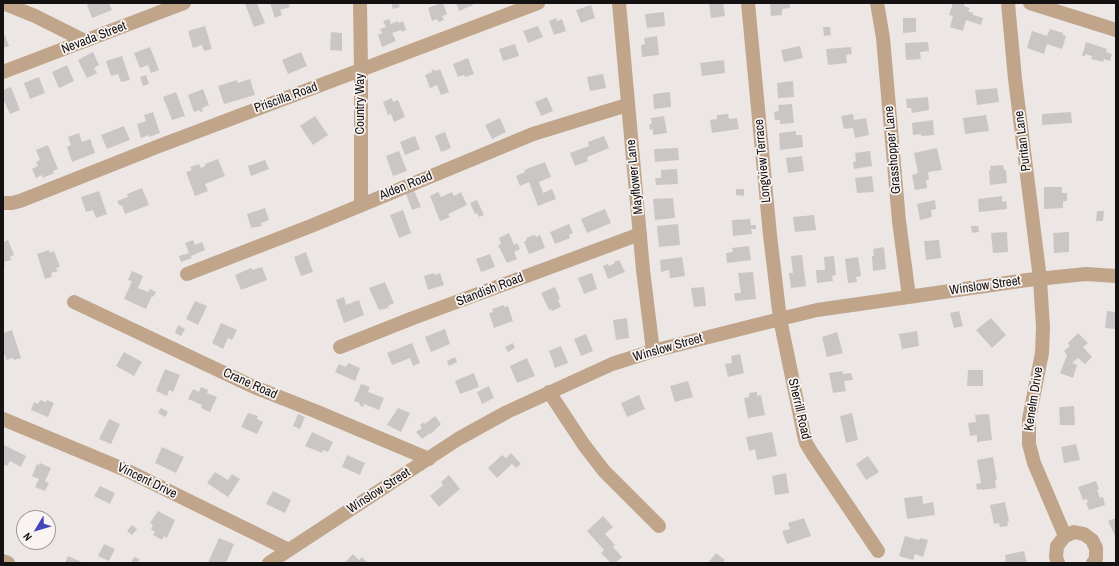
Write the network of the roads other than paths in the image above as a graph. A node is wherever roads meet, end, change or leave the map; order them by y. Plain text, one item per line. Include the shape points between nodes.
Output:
1 (3, 3) edge
2 (184, 3) edge
3 (360, 3) edge
4 (538, 3) edge
5 (619, 3) edge
6 (748, 3) edge
7 (877, 3) edge
8 (1008, 3) edge
9 (1030, 3) edge
10 (1116, 30) edge
11 (85, 41) junction
12 (362, 70) junction
13 (3, 72) edge
14 (627, 105) junction
15 (3, 203) edge
16 (361, 204) junction
17 (640, 234) junction
18 (188, 274) dead end
19 (1116, 276) edge
20 (1040, 279) junction
21 (909, 297) junction
22 (74, 302) dead end
23 (780, 318) junction
24 (340, 347) dead end
25 (653, 351) junction
26 (549, 392) junction
27 (3, 419) edge
28 (428, 459) junction
29 (659, 526) dead end
30 (1065, 536) junction
31 (289, 550) junction
32 (878, 551) dead end
33 (3, 561) edge
34 (8, 563) edge
35 (269, 563) edge
36 (1058, 563) edge
37 (1093, 563) edge

1 - 11 street
2 - 11 street, Nevada Street
3 - 12 street, Country Way
4 - 12 street, Priscilla Road
5 - 14 street, Mayflower Lane
6 - 23 street, Longview Terrace
7 - 21 street, Grasshopper Lane via 883,38 899,221
8 - 20 street, Puritan Lane
9 - 10 street
11 - 13 street, Nevada Street
12 - 15 street, Priscilla Road via 20,201
12 - 16 street, Country Way
14 - 16 street, Alden Road via 532,134
14 - 17 street, Mayflower Lane
16 - 18 street, Alden Road
17 - 24 street, Standish Road
17 - 25 street, Mayflower Lane
19 - 20 street, Winslow Street via 1086,274
20 - 21 street, Winslow Street
20 - 30 street, Kenelm Drive via 1043,340 1029,419 1029,444 1034,463
21 - 23 street, Winslow Street
22 - 28 street, Crane Road via 254,387
23 - 25 street, Winslow Street
23 - 32 street, Sherrill Road via 806,443
25 - 26 street, Winslow Street via 612,364
26 - 28 street, Winslow Street via 458,439
26 - 29 street via 604,471
27 - 31 street, Vincent Drive via 128,471
28 - 31 street, Winslow Street
30 - 36 street via 1057,546
30 - 37 street via 1074,532 1084,534 1092,540 1096,548 1096,559
31 - 35 street, Winslow Street
33 - 34 street

